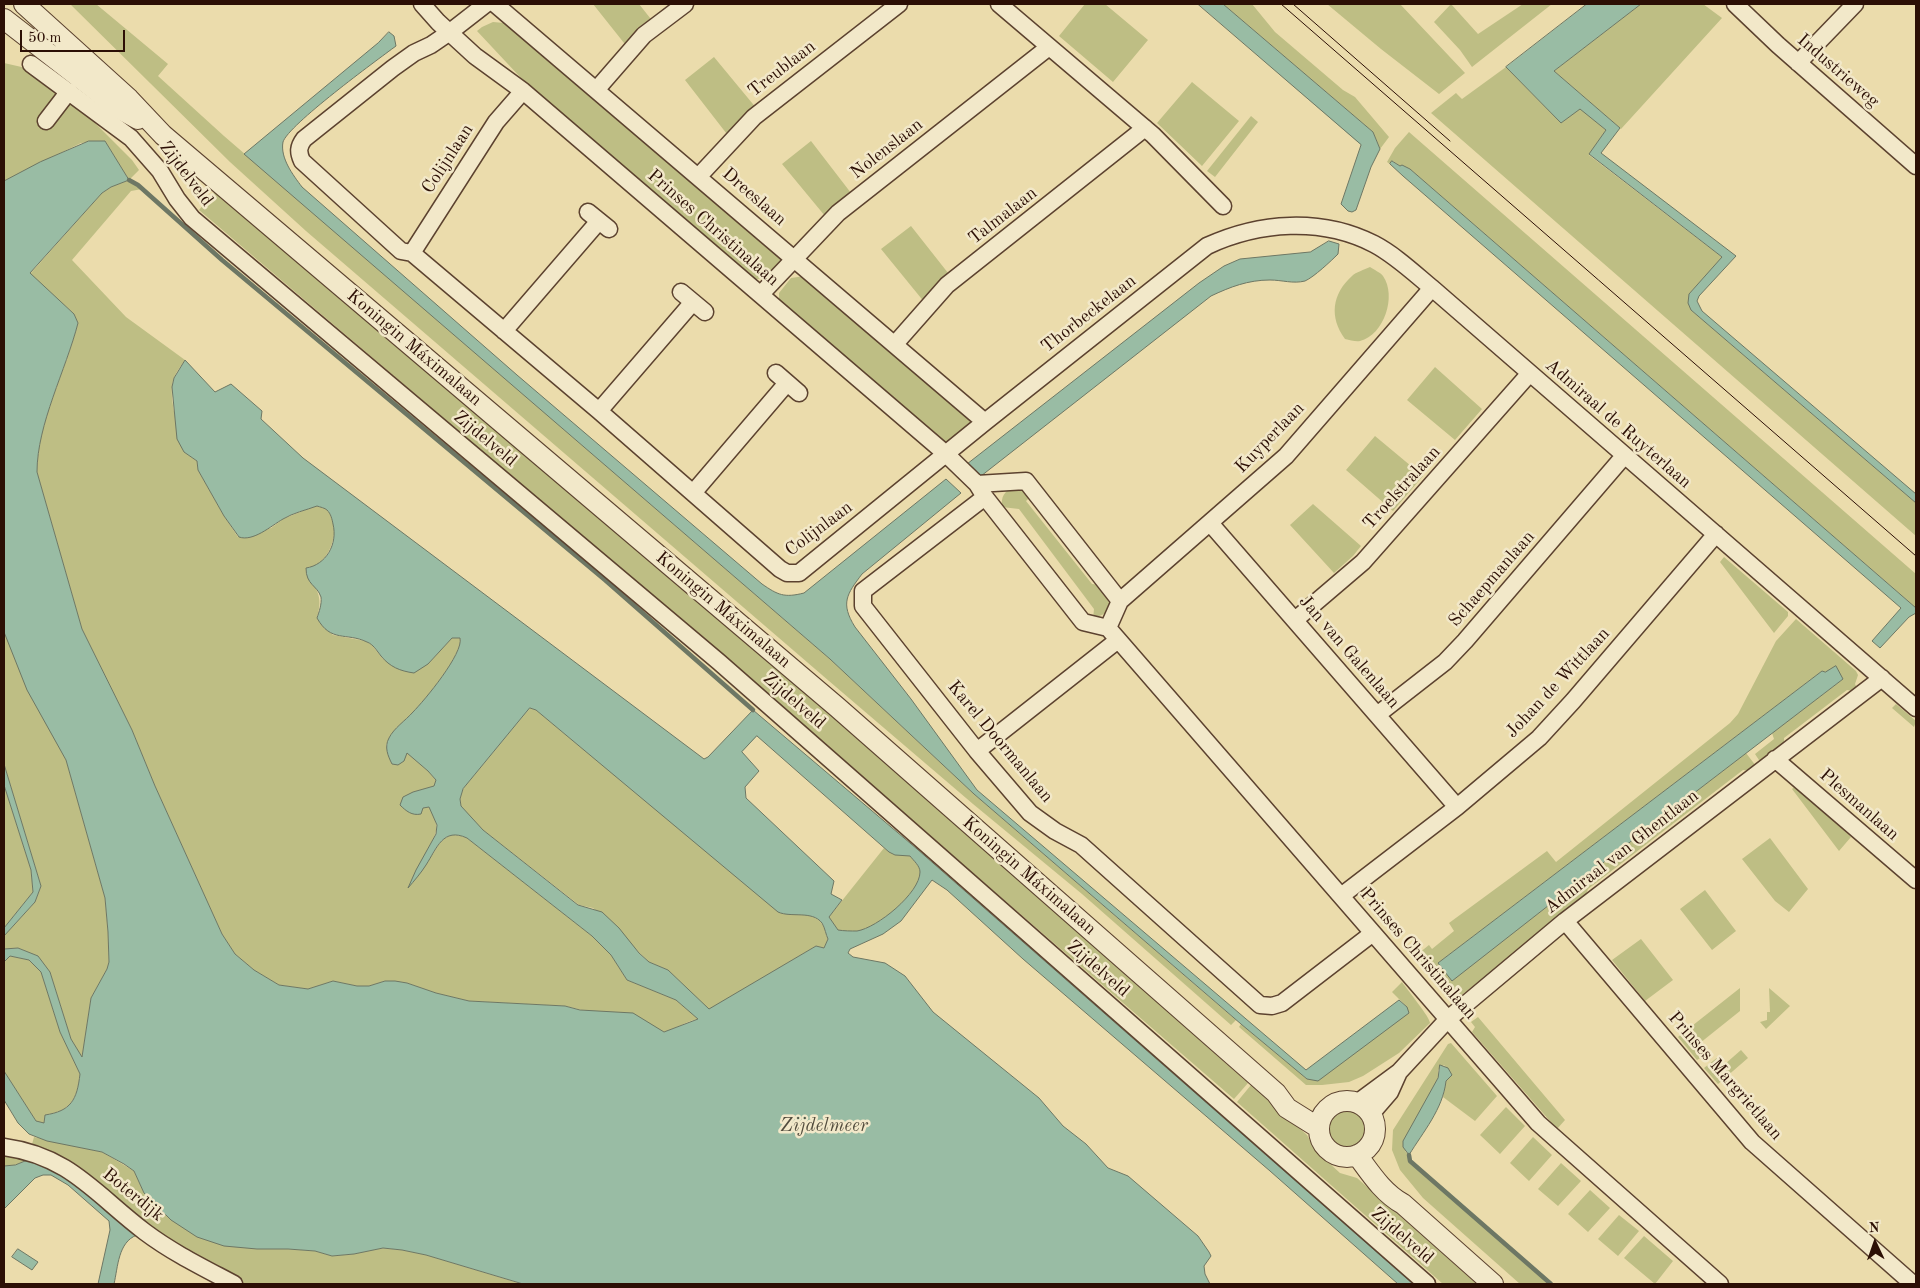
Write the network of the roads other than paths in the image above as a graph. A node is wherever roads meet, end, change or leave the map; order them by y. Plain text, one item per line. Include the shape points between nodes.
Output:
1 (24, 4) edge
2 (422, 4) edge
3 (486, 4) edge
4 (495, 4) edge
5 (685, 4) edge
6 (899, 4) edge
7 (999, 4) edge
8 (1735, 4) edge
9 (1855, 4) edge
10 (4, 19) edge
11 (450, 32) junction
12 (1049, 47) junction
13 (31, 64) dead end
14 (1798, 64) junction
15 (597, 89) junction
16 (69, 91) junction
17 (522, 91) junction
18 (46, 121) dead end
19 (1145, 128) junction
20 (163, 135) junction
21 (1916, 166) edge
22 (699, 176) junction
23 (1223, 206) dead end
24 (598, 221) dead end
25 (1268, 228) joint
26 (412, 253) junction
27 (795, 259) junction
28 (1432, 288) junction
29 (761, 294) junction
30 (693, 302) dead end
31 (504, 331) junction
32 (895, 344) junction
33 (1530, 373) junction
34 (787, 383) dead end
35 (599, 411) junction
36 (985, 422) junction
37 (946, 454) junction
38 (1624, 456) junction
39 (981, 491) junction
40 (693, 493) junction
41 (1210, 523) junction
42 (1716, 534) junction
43 (1120, 601) junction
44 (1295, 620) junction
45 (1113, 634) junction
46 (1882, 678) junction
47 (1916, 708) edge
48 (1378, 715) junction
49 (977, 751) junction
50 (1776, 759) junction
51 (1457, 807) junction
52 (1916, 880) edge
53 (1341, 896) junction
54 (1565, 921) junction
55 (1373, 933) junction
56 (1448, 1019) junction
57 (1364, 1108) junction
58 (1322, 1120) junction
59 (4, 1147) edge
60 (1363, 1151) junction
61 (234, 1284) edge
62 (1427, 1284) edge
63 (1493, 1284) edge
64 (1720, 1284) edge
65 (1914, 1284) edge

1 - 20 street, Koningin Máximalaan via 130,99
2 - 11 street, Prinses Christinalaan
3 - 11 street, Colijnlaan
4 - 15 street, Dreeslaan
5 - 15 street via 644,36
6 - 22 street, Treublaan via 754,117
7 - 12 street
8 - 14 street, Industrieweg
9 - 14 street
10 - 20 street, Koningin Máximalaan via 120,109
11 - 17 street, Prinses Christinalaan via 475,56
11 - 26 street, Colijnlaan via 431,45 388,62 300,133 302,162 401,251
12 - 19 street
12 - 27 street, Nolenslaan via 838,212
13 - 16 street, Zijdelveld
14 - 21 street, Industrieweg
15 - 22 street, Dreeslaan
16 - 18 street
16 - 62 street, Zijdelveld via 131,138 160,170 192,218 719,662
17 - 26 street, Colijnlaan via 496,122
17 - 29 street, Prinses Christinalaan
19 - 23 street
19 - 32 street, Talmalaan via 948,285
20 - 58 street, Koningin Máximalaan via 836,706 1288,1108
22 - 27 street, Dreeslaan
24 - 31 street
25 - 28 street, Admiraal de Ruyterlaan via 1297,225 1326,228 1356,237 1390,254
25 - 36 street, Thorbeckelaan via 1238,233 1207,246
26 - 31 street, Colijnlaan
27 - 29 street, Nolenslaan
27 - 32 street, Dreeslaan
28 - 33 street, Admiraal de Ruyterlaan
28 - 41 street, Kuyperlaan via 1286,456
29 - 37 street, Prinses Christinalaan
30 - 35 street
31 - 35 street, Colijnlaan
32 - 36 street, Dreeslaan
33 - 38 street, Admiraal de Ruyterlaan
33 - 44 street, Troelstralaan via 1363,562
34 - 40 street
35 - 40 street, Colijnlaan
36 - 37 street, Thorbeckelaan
37 - 39 street, Prinses Christinalaan
37 - 40 street, Colijnlaan via 799,573 780,569
38 - 42 street, Admiraal de Ruyterlaan
38 - 48 street, Schaepmanlaan via 1446,662
39 - 43 street via 1026,481
39 - 45 street, Prinses Christinalaan via 1083,622
39 - 49 street, Karel Doormanlaan via 863,591 863,606
41 - 43 street, Kuyperlaan
41 - 44 street, Jan van Galenlaan
42 - 46 street, Admiraal de Ruyterlaan
42 - 51 street, Johan de Wittlaan via 1552,725
43 - 45 street
44 - 48 street, Jan van Galenlaan
45 - 49 street
45 - 53 street, Prinses Christinalaan
46 - 47 street, Admiraal de Ruyterlaan
46 - 50 street, Admiraal van Ghentlaan
48 - 51 street, Jan van Galenlaan
49 - 55 street, Karel Doormanlaan via 1030,813 1081,845 1260,1005 1282,1003
50 - 52 street, Plesmanlaan
50 - 54 street, Admiraal van Ghentlaan
51 - 53 street, Johan de Wittlaan
53 - 55 street, Prinses Christinalaan
54 - 56 street, Admiraal van Ghentlaan
54 - 65 street, Prinses Margrietlaan via 1752,1142
55 - 56 street, Prinses Christinalaan
56 - 57 street, Admiraal van Ghentlaan via 1399,1072 1390,1092
56 - 64 street, Prinses Christinalaan via 1538,1123
57 - 58 street via 1343,1101 1336,1103
57 - 60 street via 1375,1130
58 - 60 street via 1322,1141 1331,1151 1344,1157
59 - 61 street, Boterdijk via 44,1157 63,1166 150,1236
60 - 63 street via 1377,1182 1391,1197

